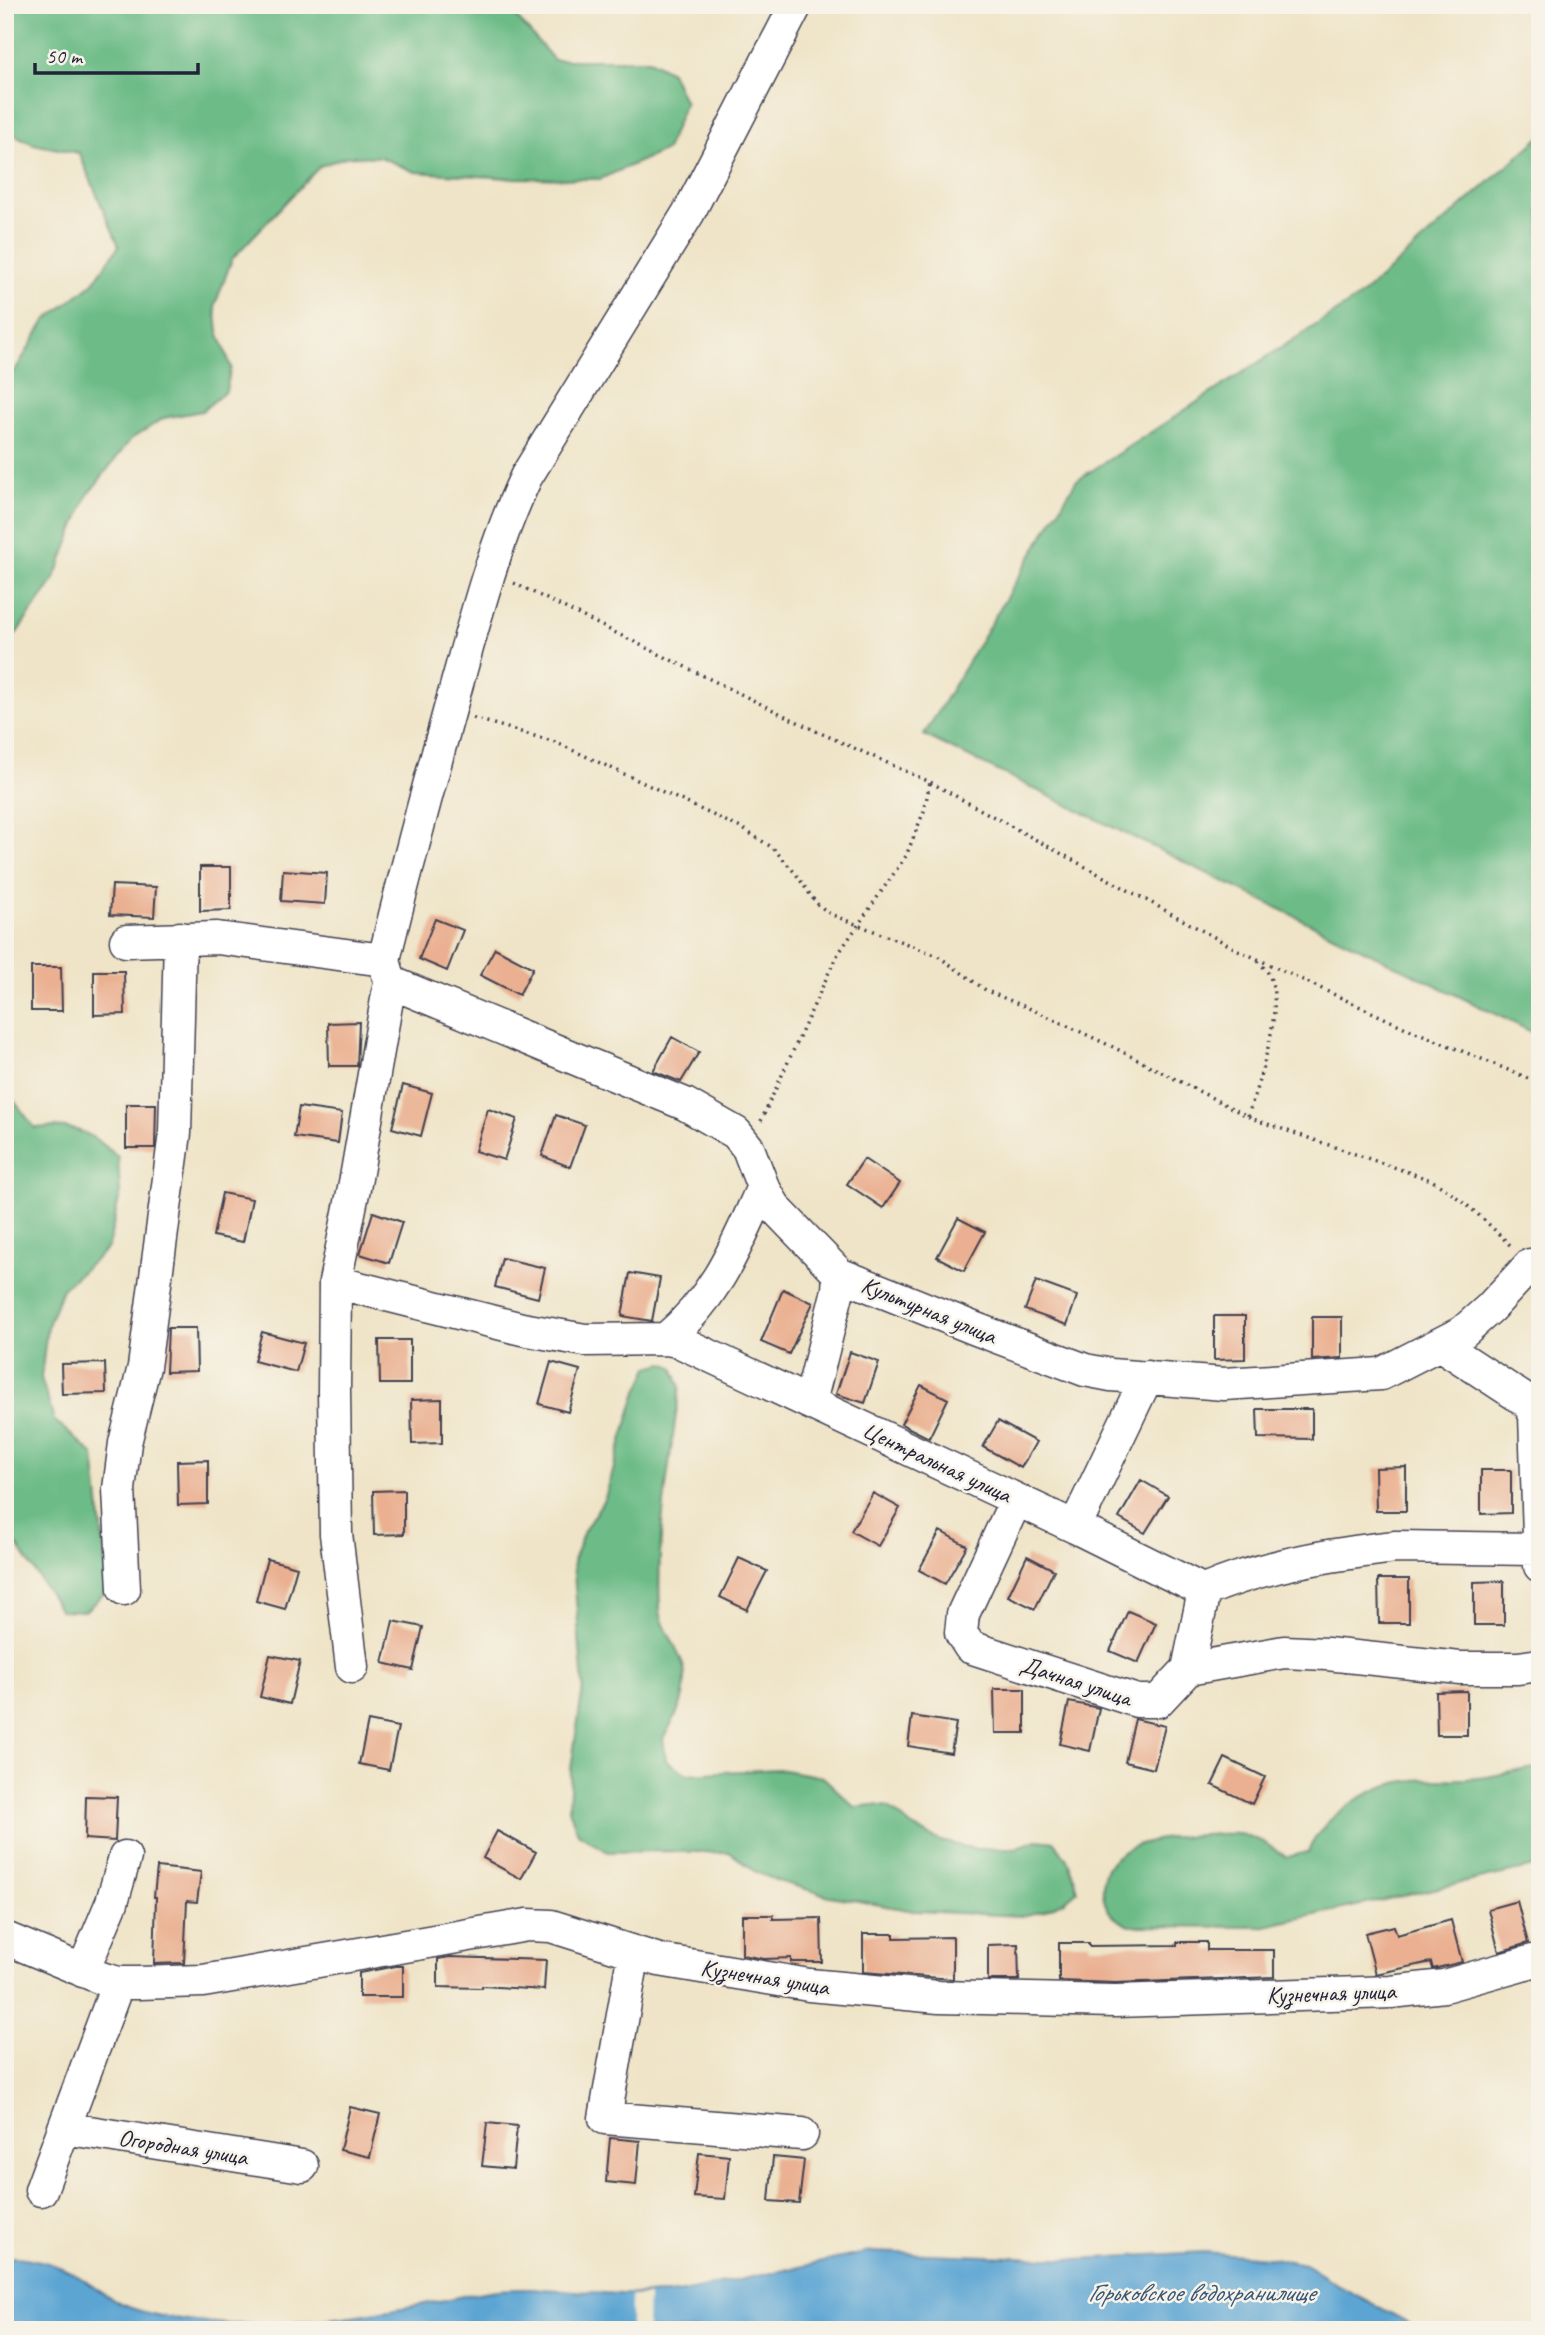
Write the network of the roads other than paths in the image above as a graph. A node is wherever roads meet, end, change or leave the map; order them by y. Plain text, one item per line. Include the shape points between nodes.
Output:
1 (796, 5) edge
2 (180, 938) junction
3 (126, 942) dead end
4 (387, 971) junction
5 (763, 1186) junction
6 (1530, 1265) road end
7 (839, 1274) junction
8 (335, 1282) junction
9 (666, 1339) junction
10 (1441, 1345) junction
11 (1147, 1377) junction
12 (810, 1402) junction
13 (1016, 1500) junction
14 (1074, 1527) junction
15 (1539, 1558) edge
16 (124, 1589) dead end
17 (1204, 1591) junction
18 (1540, 1665) edge
19 (352, 1667) dead end
20 (1188, 1669) junction
21 (125, 1857) dead end
22 (5, 1938) edge
23 (634, 1952) junction
24 (1540, 1959) edge
25 (83, 1971) junction
26 (118, 1983) junction
27 (64, 2128) junction
28 (802, 2134) dead end
29 (302, 2166) dead end
30 (41, 2190) dead end

1 - 4 street via 689,212 526,477 510,511 449,712
2 - 3 street, Культурная улица
2 - 4 street, Культурная улица via 216,938
2 - 16 street via 175,1133 144,1367 119,1489
4 - 5 street, Культурная улица via 685,1104 736,1133 748,1148
4 - 8 street via 356,1178
5 - 7 street, Культурная улица via 782,1216
5 - 9 street via 720,1278 687,1321
6 - 10 street, Культурная улица via 1490,1308
7 - 11 street, Культурная улица via 1084,1370
7 - 12 street
8 - 9 street, Центральная улица via 522,1329 585,1340
8 - 19 street via 336,1534
9 - 12 street, Центральная улица
10 - 11 street, Культурная улица via 1381,1374 1224,1384
10 - 15 street via 1528,1402 1535,1415
11 - 14 street
12 - 13 street, Центральная улица
13 - 14 street, Центральная улица
13 - 20 street, Дачная улица via 963,1614 961,1633 970,1647 1137,1701 1158,1701
14 - 17 street, Центральная улица
15 - 17 street via 1373,1549 1250,1573
17 - 20 street
18 - 20 street via 1460,1668 1284,1652
21 - 25 street
22 - 25 street, Кузнечная улица
23 - 24 street, Кузнечная улица via 809,1985 939,1997 1115,2001 1391,1992 1444,1986
23 - 26 street, Кузнечная улица via 551,1926 527,1925 203,1981
23 - 28 street via 605,2118
25 - 26 street, Кузнечная улица
26 - 27 street
27 - 29 street, Огородная улица
27 - 30 street

